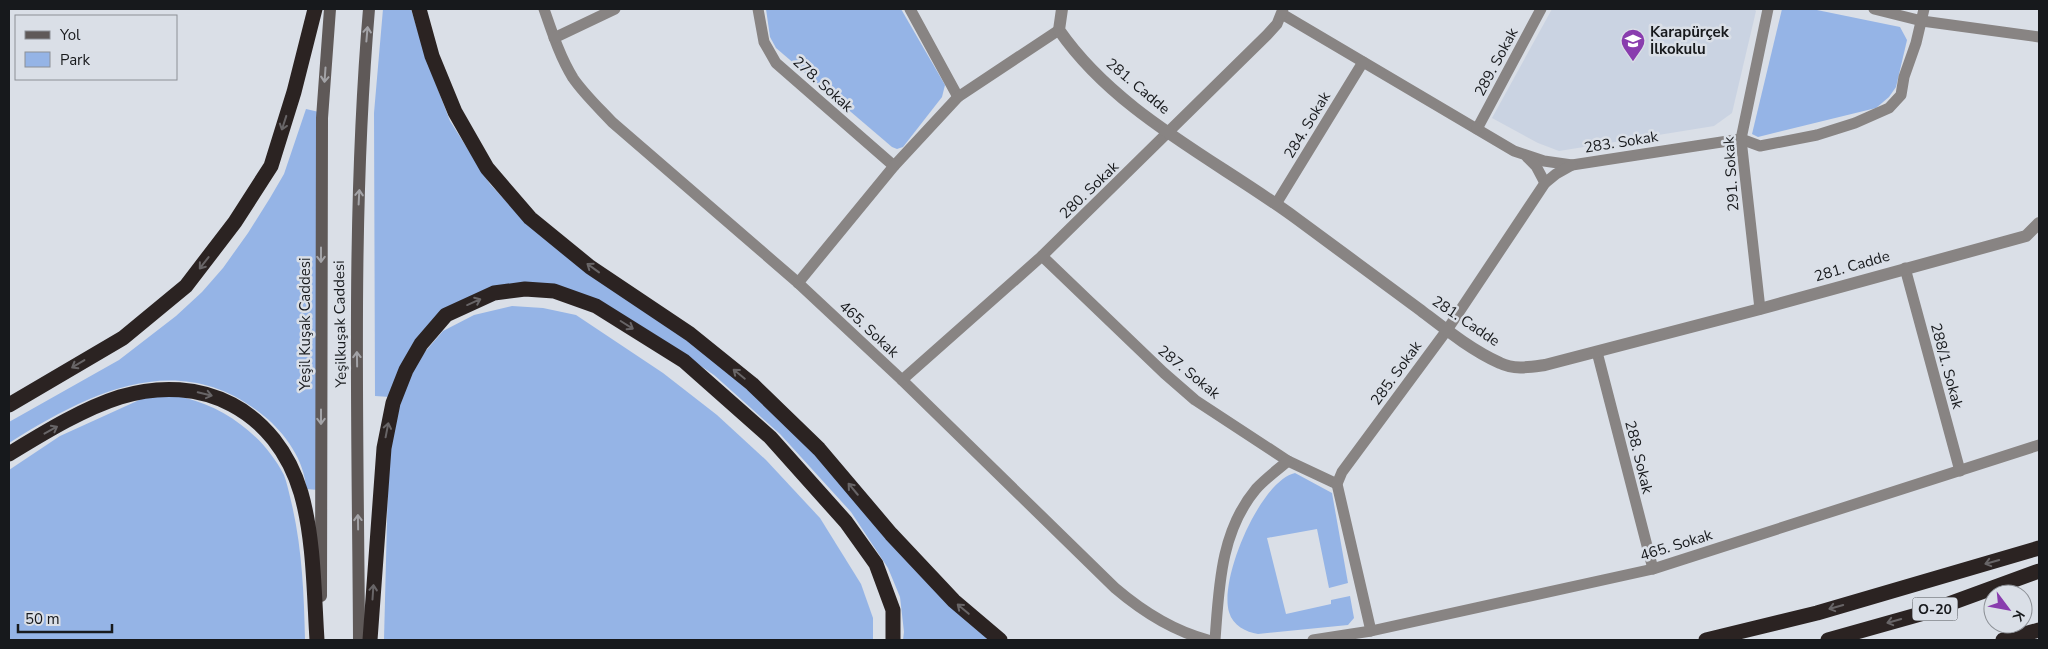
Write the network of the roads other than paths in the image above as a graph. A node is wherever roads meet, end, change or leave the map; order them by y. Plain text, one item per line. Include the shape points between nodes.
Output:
1 (315, 9) edge
2 (330, 9) edge
3 (369, 9) edge
4 (418, 9) edge
5 (544, 9) edge
6 (615, 9) edge
7 (758, 9) edge
8 (910, 9) edge
9 (1062, 9) edge
10 (1541, 9) edge
11 (1768, 9) edge
12 (1874, 9) edge
13 (1924, 9) edge
14 (1282, 12) edge
15 (1922, 21) junction
16 (1058, 30) junction
17 (2039, 37) edge
18 (554, 38) junction
19 (1363, 62) junction
20 (958, 97) junction
21 (1477, 129) junction
22 (1169, 133) junction
23 (1741, 139) junction
24 (1526, 156) junction
25 (1572, 165) junction
26 (894, 166) junction
27 (1545, 183) junction
28 (1276, 204) junction
29 (2039, 223) edge
30 (1042, 256) junction
31 (1904, 268) junction
32 (798, 283) junction
33 (1760, 309) junction
34 (1447, 330) junction
35 (1597, 352) junction
36 (902, 380) junction
37 (9, 405) edge
38 (2039, 445) edge
39 (9, 454) edge
40 (1288, 461) junction
41 (1960, 471) junction
42 (1337, 484) junction
43 (2039, 548) edge
44 (1653, 569) junction
45 (2039, 572) edge
46 (1371, 631) junction
47 (2039, 631) edge
48 (316, 640) edge
49 (321, 640) edge
50 (360, 640) edge
51 (370, 640) edge
52 (893, 640) edge
53 (1000, 640) edge
54 (1208, 640) edge
55 (1215, 640) edge
56 (1313, 640) edge
57 (1706, 640) edge
58 (1828, 640) edge
59 (2003, 640) edge
60 (2022, 640) edge

1 -> 37 highway via 271,166 219,244 186,286 123,338
2 -> 49 main road, Yeşil Kuşak Caddesi via 322,118
50 -> 3 main road, Yeşilkuşak Caddesi via 356,253
53 -> 4 highway via 954,601 891,534 819,448 752,384 690,334 590,267 530,218 487,168 455,112 432,56
5 - 18 street, 465. Sokak
6 - 18 street
7 - 26 street, 278. Sokak via 764,42 776,62
8 - 20 street
9 - 16 street
10 - 21 street, 289. Sokak
11 - 23 street, 291. Sokak
12 - 15 street
13 - 15 street, 283. Sokak
14 - 19 street, 283. Sokak
14 - 22 street, 280. Sokak via 1267,35
15 - 17 street
15 - 23 street, 283. Sokak via 1904,77 1902,95 1889,108 1818,135 1760,146
16 - 20 street
16 - 22 street, 281. Cadde via 1092,70
18 - 32 street, 465. Sokak via 574,79 612,122
19 - 21 street, 283. Sokak
19 - 28 street, 284. Sokak
20 - 26 street
21 - 24 street, 283. Sokak
22 - 28 street, 281. Cadde
22 - 30 street, 280. Sokak
23 - 25 street, 283. Sokak
23 - 33 street, 291. Sokak
24 - 25 street, 283. Sokak
24 - 27 street
25 - 27 street, 285. Sokak
26 - 32 street
27 - 34 street, 285. Sokak
28 - 34 street, 281. Cadde
29 - 31 street, 281. Cadde via 2026,236
30 - 36 street, 280. Sokak
30 - 40 street, 287. Sokak via 1185,392
31 - 33 street, 281. Cadde
31 - 41 street, 288/1. Sokak
32 - 36 street, 465. Sokak
33 - 35 street, 281. Cadde
34 - 35 street, 281. Cadde via 1486,356 1515,367 1545,365
34 - 42 street, 285. Sokak via 1342,472
35 - 44 street, 288. Sokak
36 - 54 street, 465. Sokak via 1115,588 1161,621
38 - 41 street, 465. Sokak
39 -> 48 highway via 84,412 135,393 184,390 230,403 272,436 300,492 310,551
40 - 42 street, 287. Sokak
40 - 55 street via 1249,498 1232,532 1219,582
41 - 44 street, 465. Sokak
42 - 46 street
43 -> 57 highway via 1818,613
44 - 46 street, 465. Sokak
45 -> 58 highway, O-20 via 1924,613
46 - 56 street, 465. Sokak
47 - 59 highway
47 - 60 highway
51 -> 52 highway via 384,448 393,403 406,370 421,344 446,314 494,293 525,289 554,292 596,306 684,361 770,437 846,522 876,564 893,610

